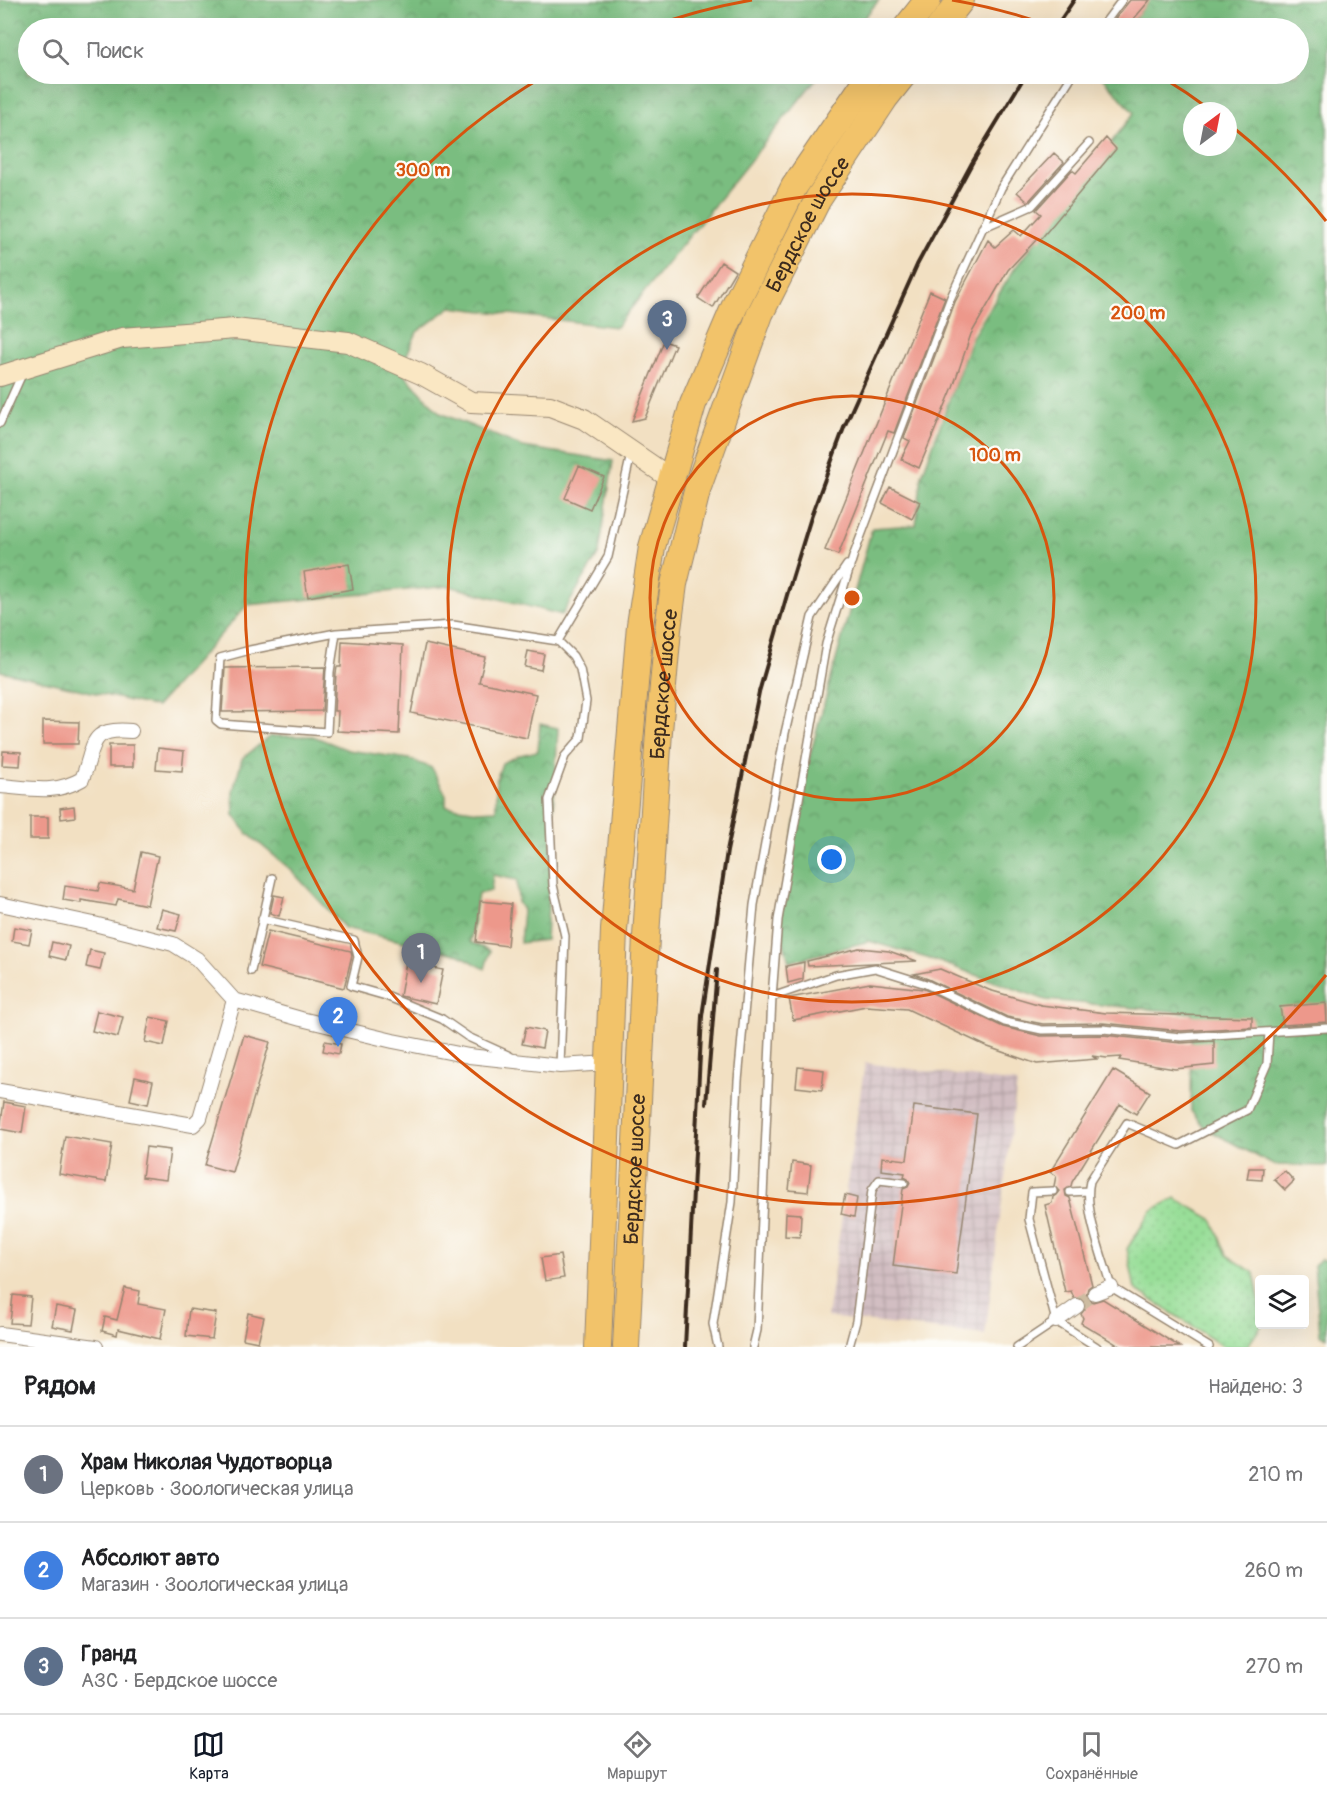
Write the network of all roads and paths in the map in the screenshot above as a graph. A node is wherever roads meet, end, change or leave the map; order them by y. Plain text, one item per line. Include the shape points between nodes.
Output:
1 (928, 0) edge
2 (961, 0) edge
3 (1122, 0) edge
4 (914, 18) edge
5 (947, 18) edge
6 (1108, 18) edge
7 (864, 84) edge
8 (896, 84) edge
9 (1067, 84) edge
10 (1089, 143) dead end
11 (982, 228) junction
12 (24, 369) junction
13 (0, 376) edge
14 (0, 423) edge
15 (631, 451) junction
16 (670, 478) junction
17 (853, 557) junction
18 (336, 633) junction
19 (558, 641) junction
20 (631, 730) junction
21 (131, 731) dead end
22 (659, 731) junction
23 (0, 786) edge
24 (272, 878) dead end
25 (0, 904) edge
26 (262, 919) junction
27 (251, 971) dead end
28 (772, 997) junction
29 (234, 1000) junction
30 (1327, 1028) edge
31 (1269, 1032) junction
32 (525, 1063) junction
33 (609, 1063) junction
34 (560, 1066) junction
35 (0, 1091) edge
36 (904, 1183) dead end
37 (1053, 1191) dead end
38 (1088, 1191) junction
39 (1070, 1192) dead end
40 (1111, 1287) junction
41 (1095, 1293) tunnel mouth
42 (1077, 1306) tunnel mouth
43 (1056, 1321) junction
44 (0, 1334) edge
45 (96, 1347) edge
46 (598, 1347) edge
47 (626, 1347) edge
48 (718, 1347) edge
49 (753, 1347) edge
50 (849, 1347) edge
51 (1017, 1347) edge
52 (1097, 1347) edge
53 (1209, 1347) edge

1 - 4 highway
2 - 5 highway
3 - 6 lane
7 - 16 highway, Бердское шоссе via 794,187 736,303 693,404
8 - 22 highway, Бердское шоссе via 818,199 760,314 695,498 674,584
9 - 11 lane via 1001,188
10 - 11 lane via 1032,206
11 - 17 lane via 951,297
12 - 13 street
12 - 14 lane
12 - 15 street via 122,338 190,332 235,329 348,342 422,374 471,402 550,406 584,419
15 - 16 street
15 - 19 lane via 608,557
16 - 20 highway, Бердское шоссе via 652,547
17 - 28 lane via 826,644 778,920
17 - 48 lane via 812,617 785,733 754,905 738,1080 732,1202 713,1324
18 - 18 lane via 327,732 221,724 216,720 220,658
18 - 19 lane via 453,625
19 - 34 lane via 580,669 586,701 581,738 565,756 549,800 553,885 565,936
20 - 22 highway
20 - 33 highway, Бердское шоссе via 614,930
21 - 23 street via 104,732 94,742 82,779 68,787 48,790
22 - 47 highway, Бердское шоссе
24 - 26 lane
25 - 29 street via 173,944 197,959
26 - 27 lane
26 - 32 lane via 354,940 358,957 351,986 442,1019 468,1037
28 - 31 lane via 836,975 875,968 926,984 1005,1022 1042,1030 1103,1029 1181,1037
28 - 49 lane via 757,1330
29 - 32 street via 393,1041
29 - 35 street via 200,1118 193,1125
30 - 31 lane
31 - 38 lane via 1267,1064 1247,1110 1179,1145 1127,1123 1090,1181
32 - 34 street
33 - 34 street
33 - 46 highway, Бердское шоссе
36 - 50 lane via 879,1180 872,1190 856,1321
37 - 43 lane via 1032,1192 1029,1219
38 - 39 lane
38 - 40 lane
40 - 41 street
40 - 53 lane
42 - 43 street
43 - 51 lane
43 - 52 lane
44 - 45 street

